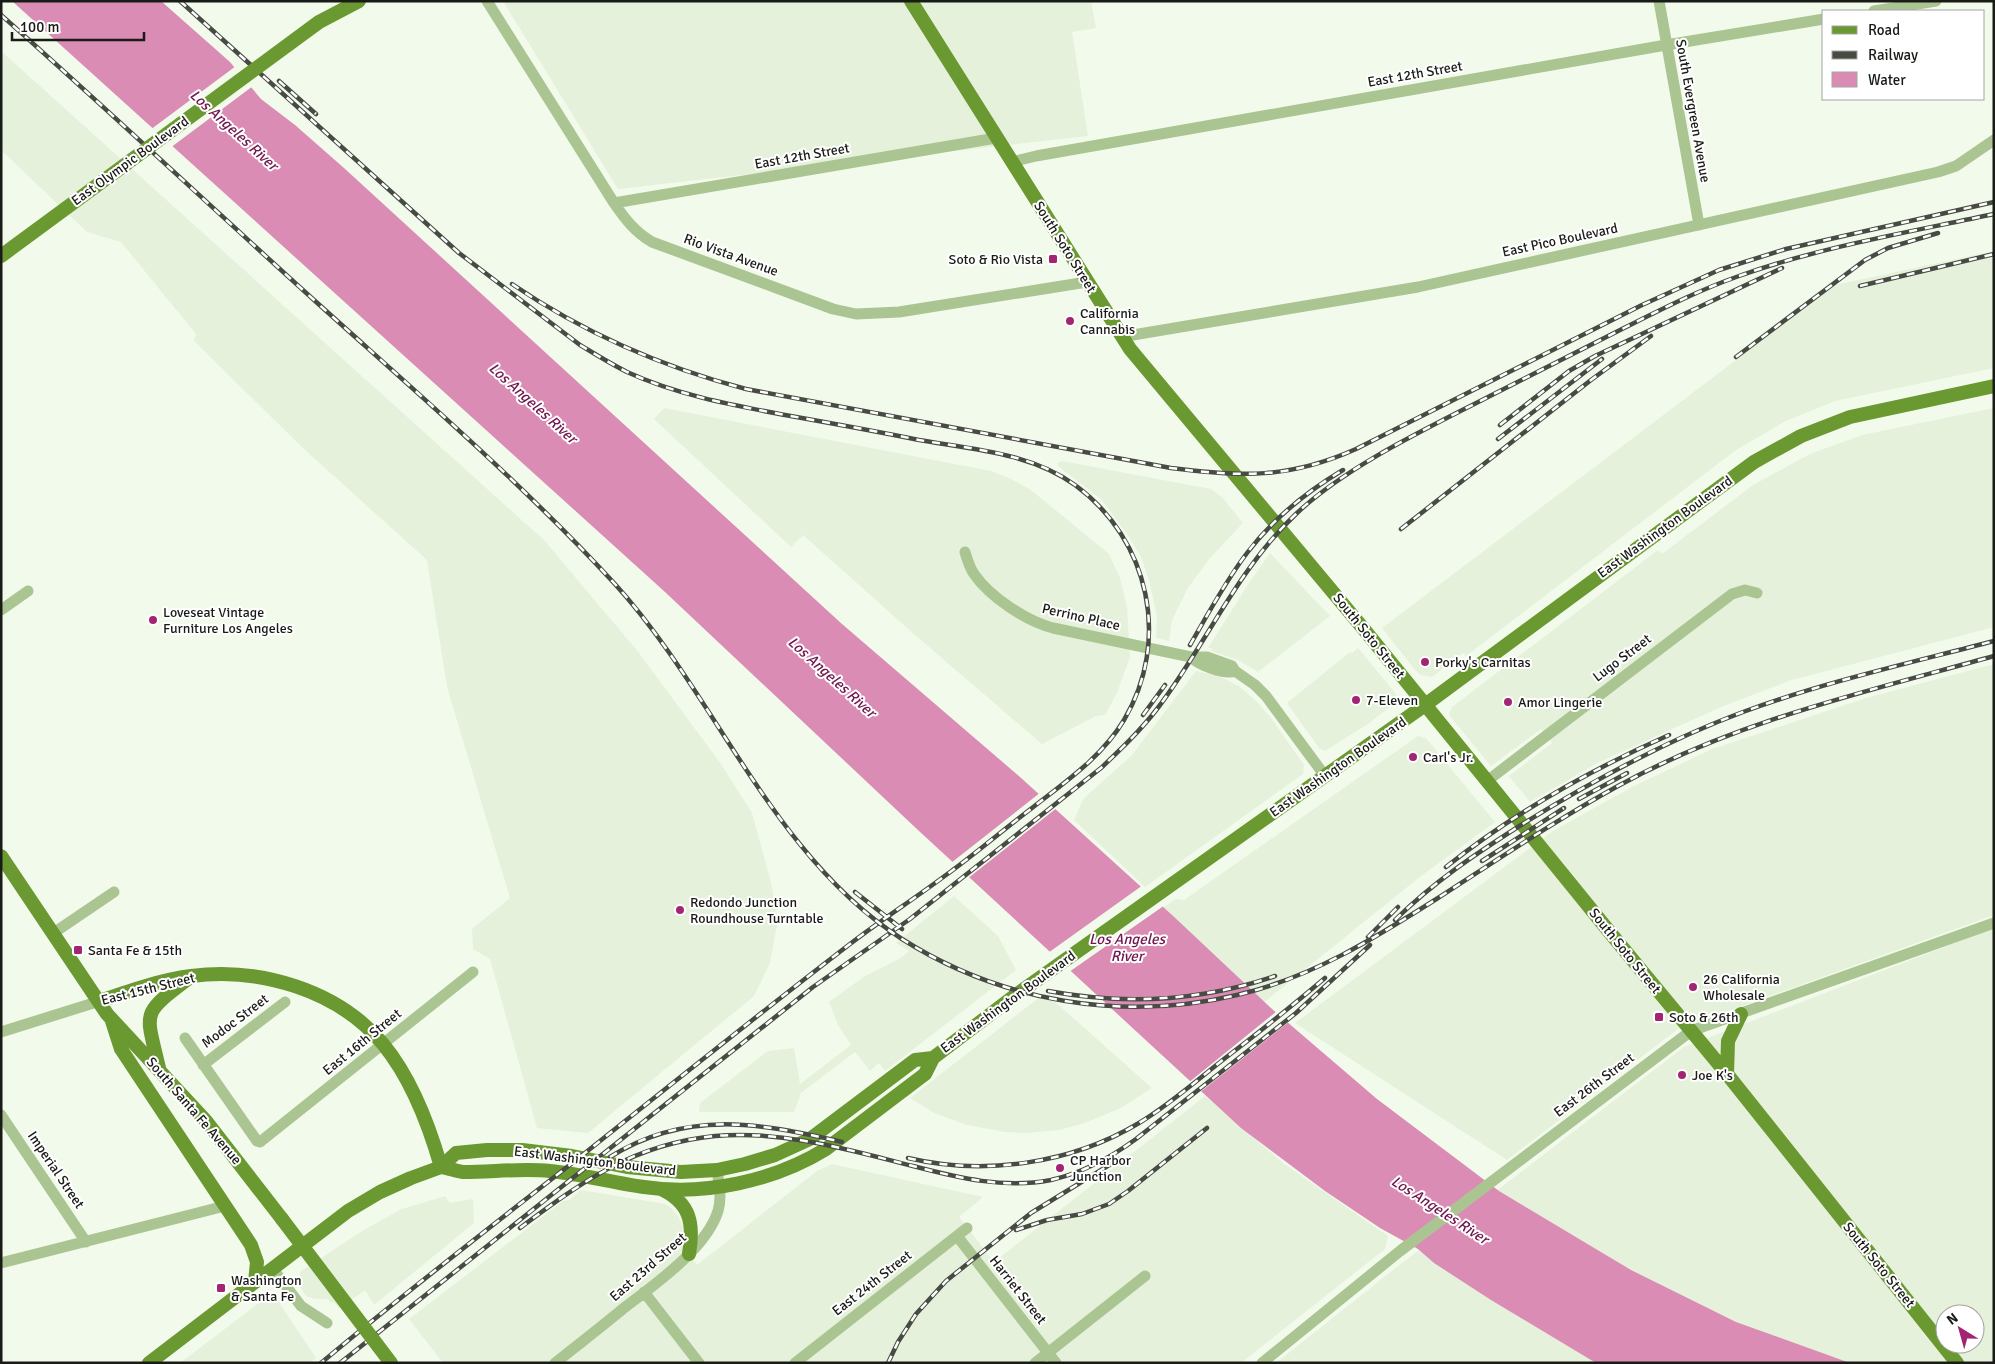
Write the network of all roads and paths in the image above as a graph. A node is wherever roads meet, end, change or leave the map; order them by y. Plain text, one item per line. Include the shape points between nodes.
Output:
1 (359, 1) edge
2 (488, 1) edge
3 (911, 1) edge
4 (1659, 1) edge
5 (1936, 1) edge
6 (1880, 10) edge
7 (1822, 19) edge
8 (1666, 45) junction
9 (996, 138) junction
10 (1994, 140) edge
11 (1012, 162) junction
12 (614, 203) junction
13 (1699, 225) junction
14 (1, 256) edge
15 (1087, 282) junction
16 (1121, 337) junction
17 (1994, 386) edge
18 (965, 552) dead end
19 (28, 591) dead end
20 (1757, 593) dead end
21 (1, 610) edge
22 (1425, 705) junction
23 (1325, 776) junction
24 (1487, 781) junction
25 (1, 856) edge
26 (114, 892) dead end
27 (1994, 923) edge
28 (52, 934) junction
29 (473, 972) dead end
30 (191, 976) junction
31 (100, 1001) junction
32 (285, 1002) dead end
33 (1741, 1014) junction
34 (111, 1018) junction
35 (1691, 1031) junction
36 (1, 1032) edge
37 (185, 1038) dead end
38 (383, 1044) junction
39 (933, 1058) junction
40 (204, 1065) junction
41 (159, 1069) junction
42 (1727, 1074) junction
43 (1, 1115) edge
44 (441, 1166) junction
45 (717, 1170) junction
46 (719, 1186) junction
47 (660, 1188) junction
48 (225, 1206) junction
49 (967, 1228) dead end
50 (957, 1236) junction
51 (86, 1242) junction
52 (689, 1254) junction
53 (1, 1264) edge
54 (273, 1269) junction
55 (1145, 1276) dead end
56 (255, 1282) junction
57 (644, 1292) junction
58 (327, 1323) dead end
59 (1048, 1352) junction
60 (149, 1363) edge
61 (390, 1363) edge
62 (555, 1363) edge
63 (700, 1363) edge
64 (795, 1363) edge
65 (1035, 1363) edge
66 (1056, 1363) edge
67 (1262, 1363) edge
68 (1957, 1363) edge

1 - 14 main road, East Olympic Boulevard, bridge via 319,22
2 - 12 street, Rio Vista Avenue
3 - 9 main road, South Soto Street
4 - 8 street, South Evergreen Avenue
5 - 6 street
7 - 8 street, East 12th Street
8 - 11 street, East 12th Street
8 - 13 street, South Evergreen Avenue
9 - 11 main road, South Soto Street
9 - 12 street, East 12th Street
10 - 13 street, East Pico Boulevard via 1956,166 1938,172
11 - 15 main road, South Soto Street
12 - 15 street, Rio Vista Avenue via 628,224 652,242 856,314 899,312
13 - 16 street, East Pico Boulevard via 1418,287
15 - 16 main road, South Soto Street
16 - 22 main road, South Soto Street
17 - 22 main road, East Washington Boulevard via 1850,417 1801,436 1770,453
18 - 23 street, Perrino Place via 974,574 1014,611 1032,622 1191,657 1198,664 1229,674 1235,672 1266,696
19 - 21 street
20 - 24 street, Lugo Street via 1745,590 1732,594
22 - 23 main road, East Washington Boulevard
22 - 24 main road, South Soto Street
23 - 39 main road, East Washington Boulevard via 1044,974
24 - 35 main road, South Soto Street
25 - 28 main road, South Santa Fe Avenue
26 - 28 street
27 - 33 street, East 26th Street
28 - 31 main road, South Santa Fe Avenue
29 - 38 street, East 16th Street
30 - 31 main road, East 15th Street
30 - 38 main road, East 15th Street via 250,976 316,994 344,1010
30 - 41 main road via 158,1002 149,1015
31 - 34 main road, South Santa Fe Avenue
31 - 36 street, East 15th Street
32 - 40 street, Modoc Street
33 - 35 street, East 26th Street
33 - 42 main road via 1728,1041
34 - 41 main road, South Santa Fe Avenue
34 - 48 main road via 121,1049
35 - 42 main road, South Soto Street
35 - 67 street, East 26th Street via 1400,1251
37 - 40 street
38 - 40 street, East 16th Street via 260,1142
38 - 44 main road, East 15th Street via 408,1082
39 - 45 main road, East Washington Boulevard via 915,1060 810,1139 760,1160
39 - 46 main road, East Washington Boulevard via 925,1074 816,1156 763,1177
41 - 61 main road, South Santa Fe Avenue, bridge via 206,1120
42 - 68 main road, South Soto Street
43 - 51 street, Imperial Street
44 - 45 main road, East Washington Boulevard via 456,1153 487,1150 551,1153 627,1167
44 - 47 main road, East Washington Boulevard via 462,1172 551,1171
44 - 54 main road, East Washington Boulevard via 380,1192
45 - 46 street, East 23rd Street
46 - 47 main road, East Washington Boulevard
46 - 52 street, East 23rd Street via 718,1212 709,1231
47 - 52 main road via 677,1199 688,1212 692,1228
48 - 51 street
48 - 56 main road via 255,1252
49 - 50 street, East 24th Street
50 - 59 street, Harriet Street
50 - 64 street, East 24th Street
51 - 53 street
52 - 57 street, East 23rd Street
54 - 56 main road, East Washington Boulevard
54 - 58 street via 301,1306
55 - 59 street
56 - 60 main road, East Washington Boulevard
57 - 62 street, East 23rd Street
57 - 63 street
59 - 65 street
59 - 66 street, Harriet Street

